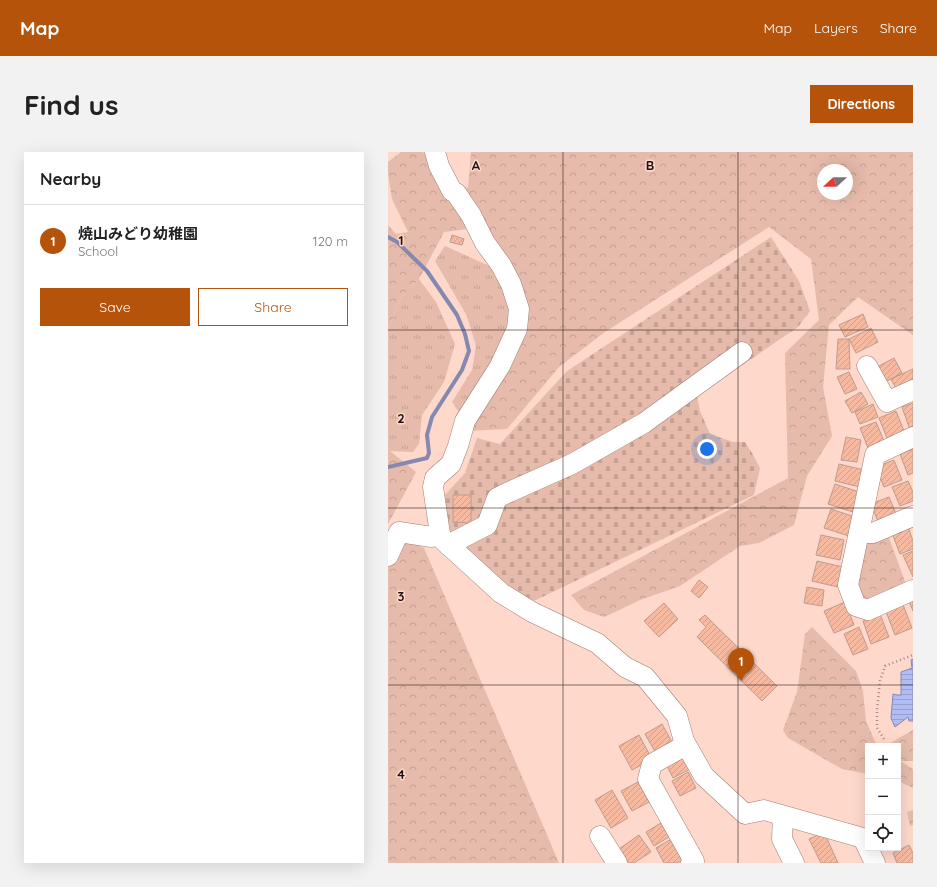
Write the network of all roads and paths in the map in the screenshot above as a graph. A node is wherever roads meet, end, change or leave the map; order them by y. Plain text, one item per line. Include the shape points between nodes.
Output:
1 (435, 152) edge
2 (742, 352) dead end
3 (867, 366) dead end
4 (913, 390) edge
5 (913, 438) edge
6 (913, 516) edge
7 (859, 532) junction
8 (444, 539) junction
9 (388, 556) edge
10 (913, 590) edge
11 (913, 655) edge
12 (884, 739) dead end
13 (686, 745) junction
14 (783, 816) junction
15 (600, 836) dead end
16 (617, 863) edge
17 (691, 863) edge
18 (794, 863) edge
19 (875, 863) edge

1 - 8 street via 452,191 471,215 485,243 502,265 519,309 517,329 500,366 465,421 451,464 435,478 433,487
2 - 8 street via 644,424 572,464 497,498 487,525
3 - 4 street via 887,402
5 - 7 street via 875,455
6 - 7 street via 873,533
7 - 10 street via 848,585 856,606 868,610
8 - 9 street via 399,532
8 - 13 street via 501,593 532,612 596,643 625,667 645,677 677,716
11 - 12 path via 885,666 880,681 877,710 877,728
13 - 14 street via 704,776 745,814 764,810
13 - 17 street via 652,764 648,779 694,861
14 - 18 street via 782,839
14 - 19 street via 863,838
15 - 16 street

